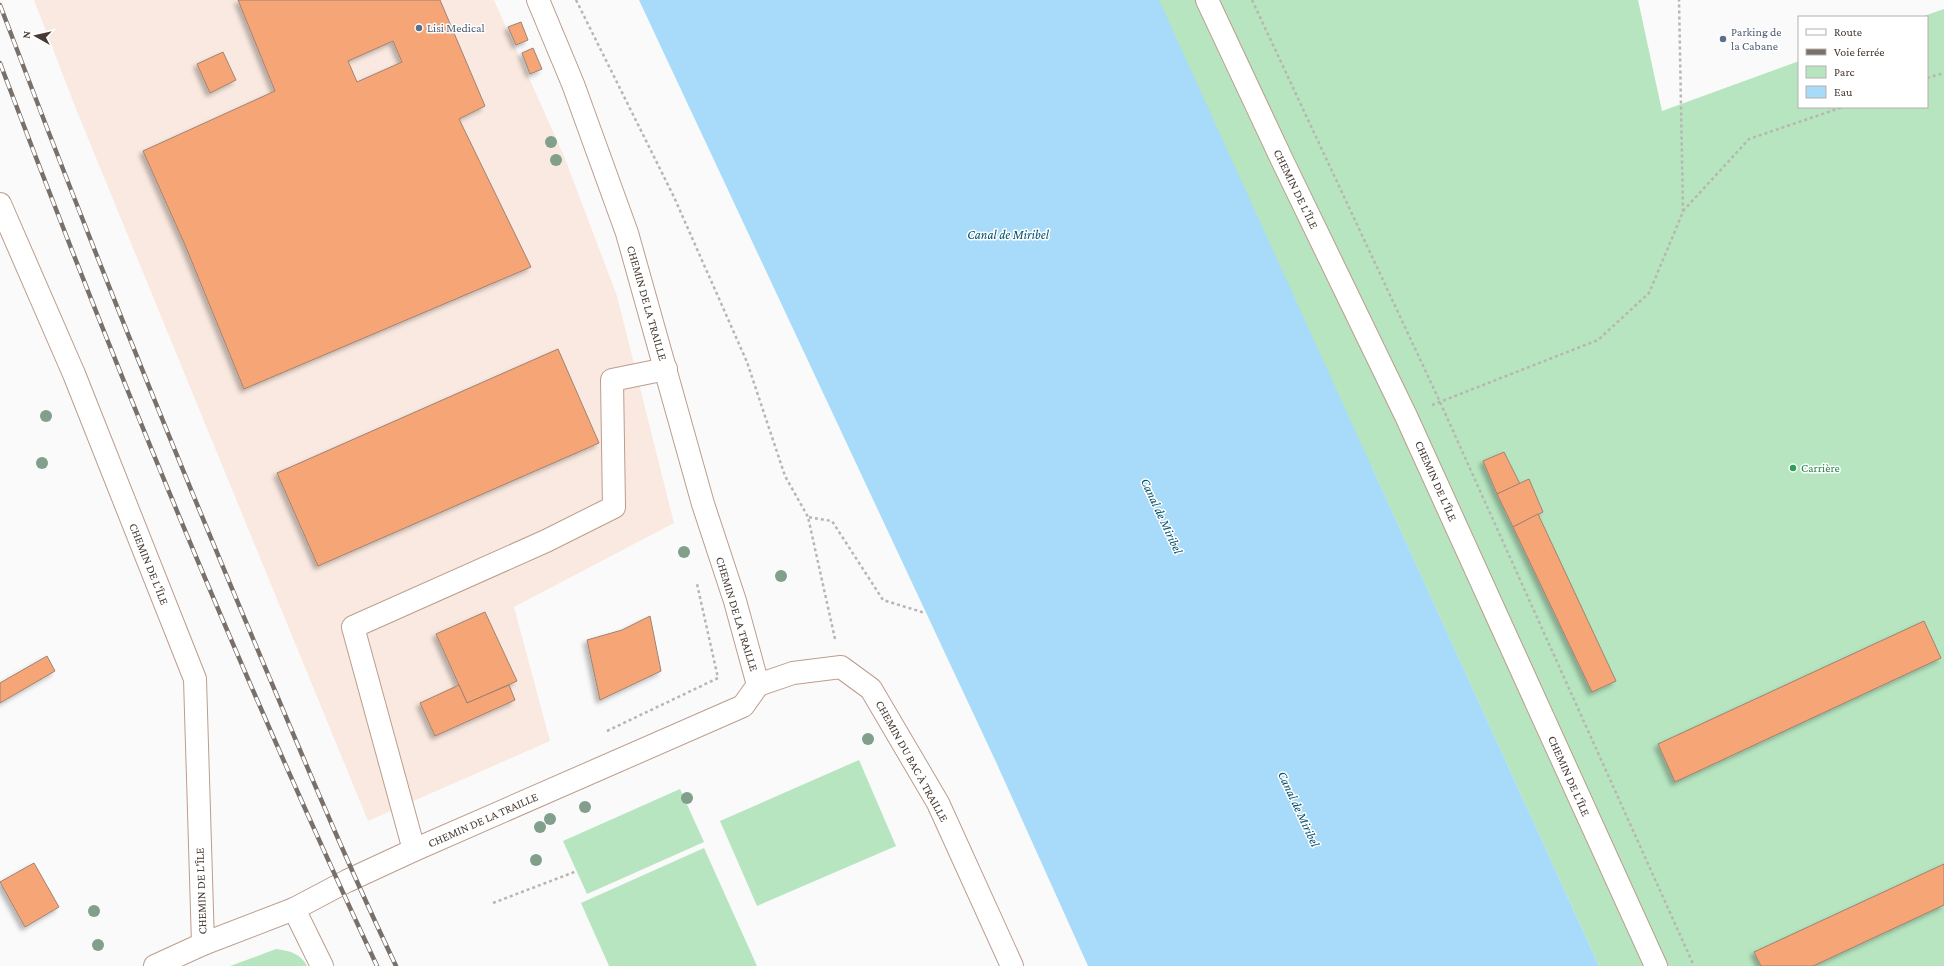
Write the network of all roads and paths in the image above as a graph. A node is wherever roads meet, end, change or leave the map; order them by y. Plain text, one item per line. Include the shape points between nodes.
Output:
1 (538, 0) edge
2 (576, 0) edge
3 (1207, 0) edge
4 (1252, 0) edge
5 (1679, 0) edge
6 (1944, 73) edge
7 (1928, 78) edge
8 (1840, 108) edge
9 (0, 204) edge
10 (1683, 212) junction
11 (666, 369) junction
12 (1440, 402) junction
13 (808, 517) junction
14 (696, 581) dead end
15 (925, 613) dead end
16 (841, 667) junction
17 (758, 685) junction
18 (607, 730) dead end
19 (414, 850) junction
20 (577, 872) dead end
21 (493, 903) dead end
22 (294, 909) junction
23 (203, 944) junction
24 (155, 966) edge
25 (322, 966) edge
26 (1012, 966) edge
27 (1656, 966) edge
28 (1694, 966) edge

1 - 11 street, CHEMIN DE LA TRAILLE via 573,84 627,233
2 - 13 path via 674,196 747,362 785,476
3 - 27 street, CHEMIN DE L'ÎLE via 1406,416
4 - 12 path
5 - 10 path
6 - 7 path
8 - 10 path via 1749,139
9 - 23 street, CHEMIN DE L'ÎLE via 74,374 195,679
10 - 12 path via 1649,293 1598,340
11 - 17 street, CHEMIN DE LA TRAILLE via 703,504 735,601
11 - 19 street via 612,380 614,507 546,541 353,627
12 - 28 path
13 - 15 path via 832,521 883,600
13 - 16 path
14 - 18 path via 718,678
16 - 17 street via 793,673
16 - 26 street, CHEMIN DU BAC À TRAILLE via 871,690 938,803
17 - 19 street, CHEMIN DE LA TRAILLE via 743,706
19 - 22 street, CHEMIN DE LA TRAILLE
20 - 21 path
22 - 23 street, CHEMIN DE LA TRAILLE
22 - 25 street
23 - 24 street, CHEMIN DE LA TRAILLE

